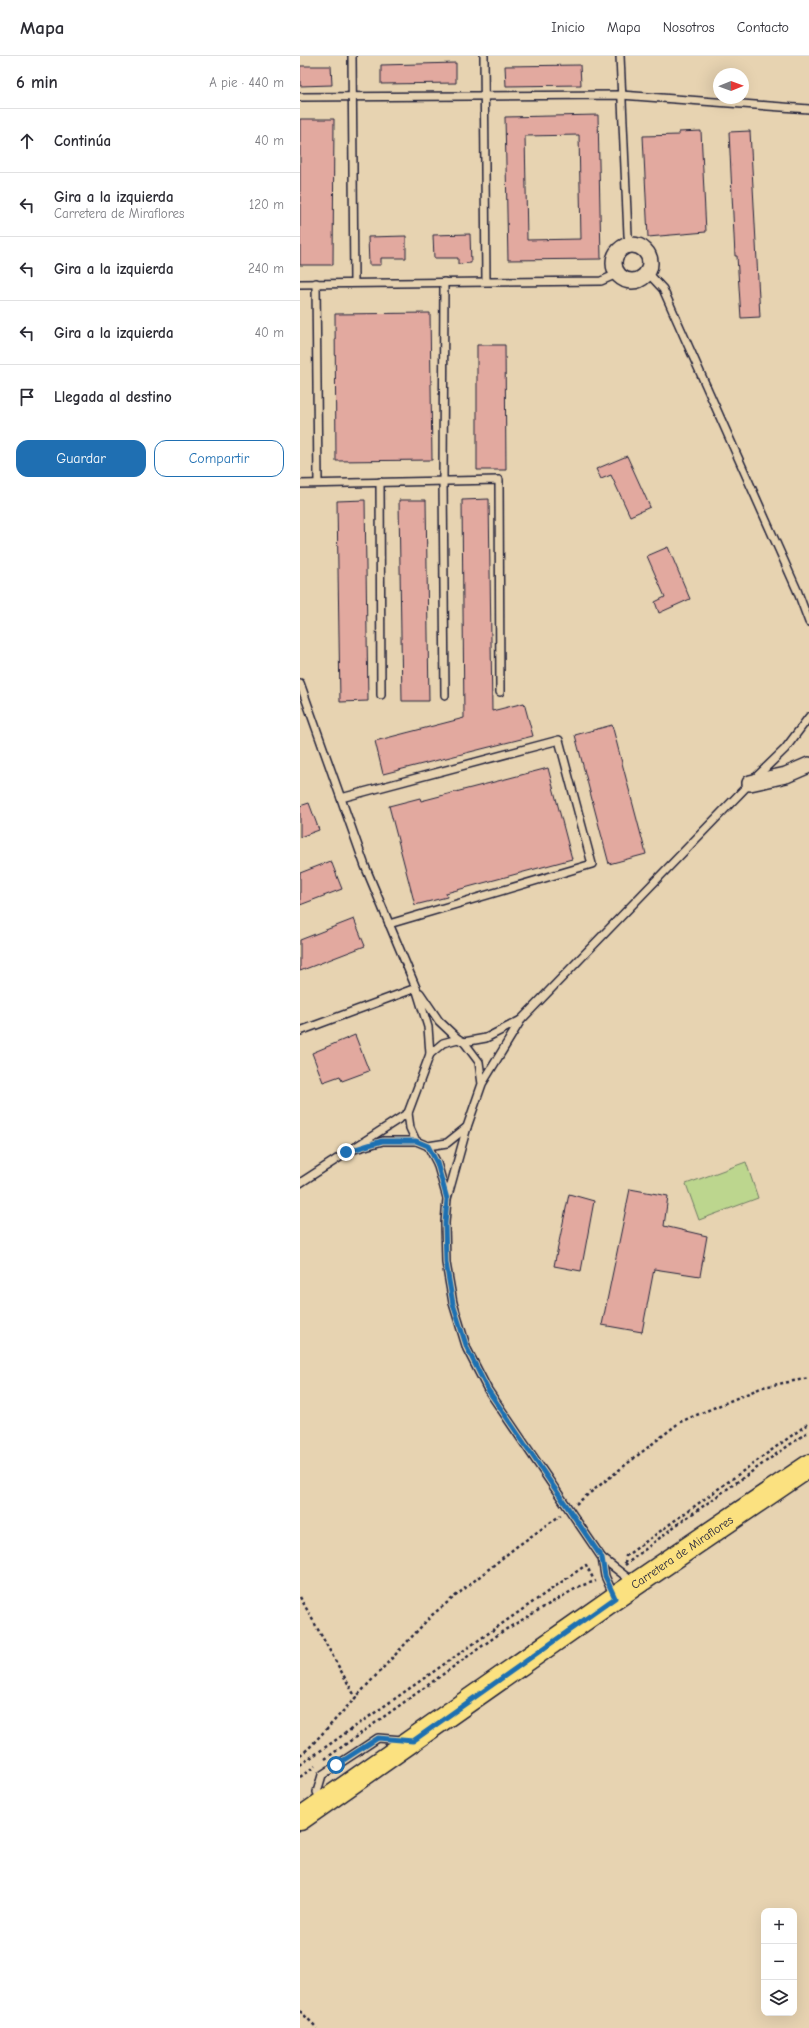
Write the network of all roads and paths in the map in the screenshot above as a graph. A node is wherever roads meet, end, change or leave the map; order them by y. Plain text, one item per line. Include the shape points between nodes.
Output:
1 (352, 56) edge
2 (484, 56) edge
3 (620, 56) edge
4 (621, 95) junction
5 (352, 97) junction
6 (484, 97) junction
7 (300, 98) edge
8 (809, 109) edge
9 (630, 245) junction
10 (648, 273) junction
11 (617, 274) junction
12 (486, 281) junction
13 (354, 282) junction
14 (444, 282) junction
15 (316, 283) junction
16 (300, 284) edge
17 (380, 482) junction
18 (443, 482) junction
19 (300, 484) edge
20 (318, 484) junction
21 (809, 622) edge
22 (300, 683) edge
23 (500, 692) dead end
24 (381, 695) dead end
25 (445, 695) dead end
26 (809, 717) edge
27 (809, 765) edge
28 (750, 783) junction
29 (340, 798) junction
30 (389, 924) junction
31 (416, 988) junction
32 (521, 1020) junction
33 (300, 1031) edge
34 (461, 1041) junction
35 (430, 1054) junction
36 (482, 1084) junction
37 (408, 1113) junction
38 (467, 1127) junction
39 (416, 1141) junction
40 (428, 1146) junction
41 (346, 1152) junction
42 (300, 1182) edge
43 (447, 1199) junction
44 (809, 1378) edge
45 (809, 1423) edge
46 (809, 1431) edge
47 (809, 1466) edge
48 (569, 1510) junction
49 (602, 1558) junction
50 (635, 1584) junction
51 (300, 1597) edge
52 (615, 1598) junction
53 (356, 1698) junction
54 (300, 1754) edge
55 (300, 1765) edge
56 (300, 1777) edge
57 (300, 1820) edge
58 (300, 2011) edge
59 (316, 2028) edge

1 - 5 lane
2 - 6 lane
3 - 4 lane
4 - 6 lane
4 - 8 lane
4 - 9 lane
5 - 6 lane
5 - 7 lane
5 - 13 lane
6 - 12 lane
9 - 10 street via 637,245 648,253
9 - 11 street via 617,252 614,259
10 - 11 street via 643,278 629,281
10 - 21 lane via 663,289
11 - 12 lane via 601,281
12 - 14 lane
13 - 14 lane
13 - 15 lane
14 - 18 lane
15 - 16 lane
15 - 20 lane
17 - 18 lane
17 - 20 lane
17 - 24 lane
18 - 23 lane via 499,480
18 - 25 lane
19 - 20 lane
22 - 29 lane
26 - 28 lane via 785,749
27 - 28 street via 786,775
28 - 32 lane
29 - 30 lane
29 - 30 lane via 559,740 592,864
30 - 31 lane
31 - 33 lane
31 - 34 lane via 439,1021
31 - 35 lane via 428,1028
32 - 34 lane via 486,1038
32 - 36 lane
34 - 35 lane via 443,1042
34 - 36 lane via 479,1062
35 - 37 lane
36 - 38 lane
37 - 39 lane via 410,1128
37 - 41 lane
38 - 40 lane via 447,1143
38 - 43 lane
39 - 40 lane
39 - 41 lane via 382,1141
40 - 43 lane via 437,1163
41 - 42 lane
43 - 48 lane via 446,1263 453,1304 467,1348 488,1390
44 - 48 path via 763,1388 680,1422
45 - 46 path via 626,1556 625,1564
47 - 50 main road, Carretera de Miraflores
48 - 49 lane
48 - 53 path via 516,1547 432,1615
49 - 50 lane
49 - 52 lane via 605,1576
50 - 52 main road, Carretera de Miraflores
51 - 53 path
52 - 57 main road, Carretera de Miraflores
53 - 54 path via 308,1749
55 - 56 path via 586,1565 595,1582 580,1586 503,1631
58 - 59 path

